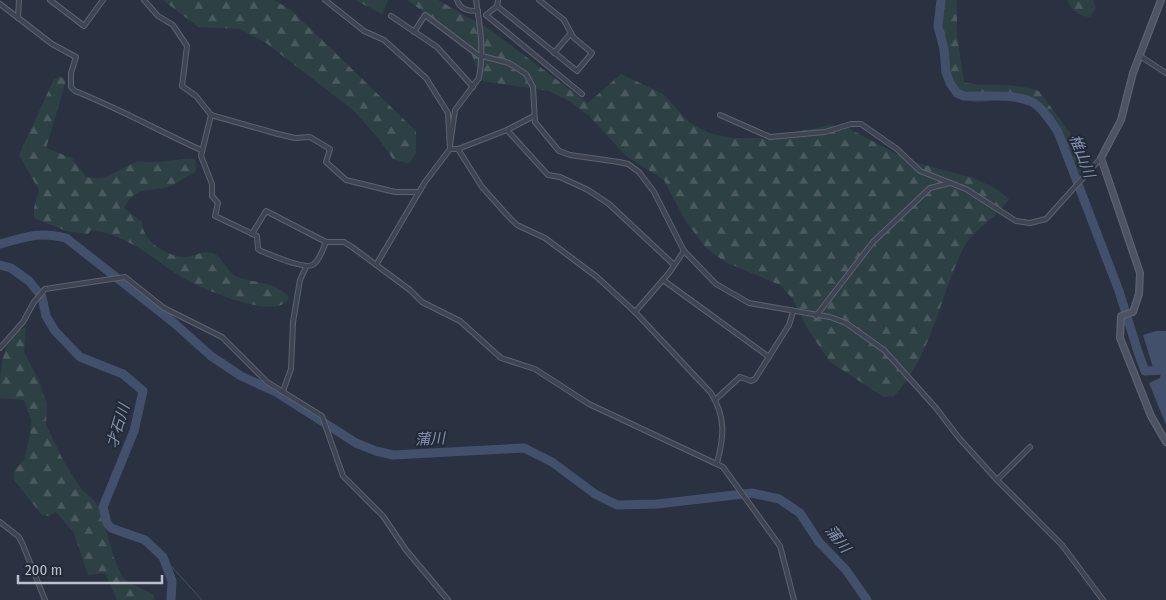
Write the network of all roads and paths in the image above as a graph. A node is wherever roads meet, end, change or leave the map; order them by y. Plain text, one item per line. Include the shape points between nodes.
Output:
1 (19, 0) edge
2 (50, 0) edge
3 (103, 0) edge
4 (144, 0) edge
5 (324, 0) edge
6 (457, 0) edge
7 (476, 0) edge
8 (498, 0) edge
9 (539, 0) edge
10 (1161, 0) edge
11 (0, 4) edge
12 (497, 6) junction
13 (478, 13) junction
14 (391, 16) dead end
15 (486, 16) junction
16 (18, 18) junction
17 (414, 32) junction
18 (571, 33) junction
19 (554, 53) junction
20 (482, 56) junction
21 (1140, 56) junction
22 (1166, 73) edge
23 (473, 86) junction
24 (582, 94) dead end
25 (212, 115) junction
26 (720, 115) dead end
27 (534, 116) junction
28 (507, 130) junction
29 (458, 149) junction
30 (201, 150) junction
31 (450, 150) junction
32 (1101, 158) junction
33 (952, 183) junction
34 (419, 192) junction
35 (252, 234) junction
36 (326, 242) junction
37 (684, 251) junction
38 (673, 264) junction
39 (376, 265) junction
40 (306, 267) junction
41 (663, 280) junction
42 (636, 312) junction
43 (793, 312) junction
44 (816, 316) junction
45 (0, 348) edge
46 (769, 357) junction
47 (283, 391) junction
48 (715, 400) junction
49 (1166, 442) edge
50 (1030, 447) dead end
51 (717, 463) junction
52 (997, 480) junction
53 (0, 522) edge
54 (45, 600) edge
55 (448, 600) edge
56 (794, 600) edge
57 (1103, 600) edge

1 - 16 street
2 - 3 street via 84,26
4 - 25 street via 158,16 173,24 187,46 182,86 196,96
5 - 31 street via 364,31 384,40 426,78 448,113
6 - 13 street via 468,11
7 - 13 street
8 - 12 street
9 - 18 street via 564,20
10 - 21 street
11 - 16 street
12 - 15 street
12 - 19 street
13 - 15 street
13 - 20 street
14 - 17 street
15 - 24 street
16 - 30 street via 52,44 76,57 70,82 75,91
17 - 20 street via 425,15
17 - 23 street via 444,53
18 - 19 street
18 - 19 street via 592,53 577,71
20 - 23 street via 479,78
20 - 27 street via 509,63 526,74 533,86
21 - 22 street
21 - 32 street via 1121,120
23 - 31 street via 455,110
25 - 30 street
25 - 34 street via 278,134 310,137 330,149 326,162 346,180 394,192
26 - 33 street via 770,137 825,132 861,124 897,149 920,172
27 - 28 street
27 - 37 street via 538,128 563,154 628,164 639,172 654,192
28 - 29 street
28 - 38 street via 548,175 588,190 609,204
29 - 31 street
29 - 42 street via 482,187 517,225 545,238 597,277
30 - 35 street via 202,163 212,184 212,196 218,203 215,216
31 - 34 street
32 - 33 street via 1046,219 1035,223 1023,223
32 - 49 street via 1140,273 1139,294 1133,312 1121,316 1120,338 1151,416
33 - 44 street via 930,188 873,242
34 - 39 street
35 - 36 street via 266,211
35 - 40 street via 257,236 261,251
36 - 39 street via 344,242
36 - 40 street via 318,260
37 - 38 street
37 - 43 street via 716,284 743,300
38 - 41 street
39 - 51 street via 422,302 460,321 501,358 535,369 589,404
40 - 47 street via 300,280 293,322 291,369
41 - 42 street
41 - 46 street
42 - 48 street
43 - 44 street
43 - 46 street
44 - 52 street via 846,323 884,350
45 - 47 street via 23,322 45,289 125,277 164,308 222,337 263,379
46 - 48 street via 753,380 740,377
47 - 55 street via 325,419 327,434 343,476 383,516 406,550
48 - 51 street via 724,430
50 - 52 street
51 - 56 street via 727,471 780,546
52 - 57 street via 1062,545
53 - 54 street via 19,537

